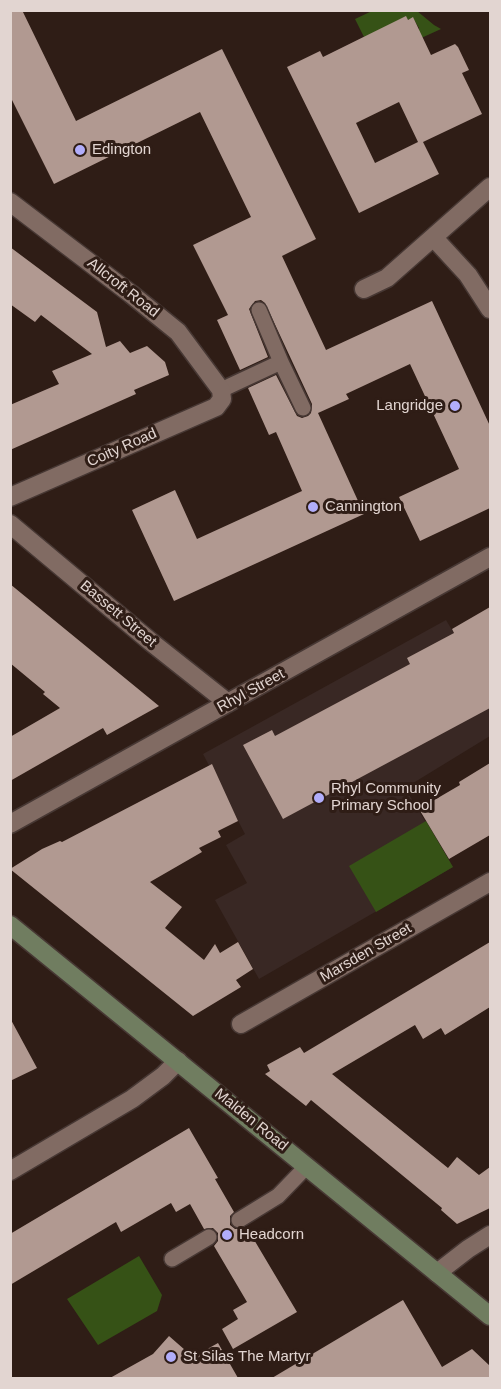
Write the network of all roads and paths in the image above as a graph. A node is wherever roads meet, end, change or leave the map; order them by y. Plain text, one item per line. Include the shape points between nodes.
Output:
1 (490, 187) edge
2 (10, 202) edge
3 (434, 238) junction
4 (364, 289) dead end
5 (490, 309) edge
6 (259, 310) dead end
7 (281, 362) junction
8 (221, 390) junction
9 (303, 408) dead end
10 (10, 497) edge
11 (10, 524) edge
12 (490, 557) edge
13 (228, 703) junction
14 (10, 824) edge
15 (490, 882) edge
16 (10, 925) edge
17 (241, 1024) dead end
18 (178, 1061) junction
19 (307, 1166) junction
20 (10, 1171) edge
21 (239, 1220) dead end
22 (490, 1235) edge
23 (209, 1238) dead end
24 (172, 1258) dead end
25 (437, 1273) junction
26 (490, 1316) edge

1 - 3 street
2 - 8 street, Allcroft Road via 177,332
3 - 4 street via 387,278
3 - 5 street via 468,276
6 - 7 lane
7 - 8 lane
7 - 9 lane
8 - 10 street, Coity Road via 222,399 216,407
11 - 13 street, Bassett Street
12 - 13 street, Rhyl Street
13 - 14 street, Rhyl Street
15 - 17 street, Marsden Street
16 - 18 main road, Malden Road
18 - 19 main road, Malden Road
18 - 20 street via 132,1099
19 - 21 lane via 278,1196
19 - 25 main road, Malden Road
22 - 25 street
23 - 24 lane
25 - 26 main road, Malden Road

